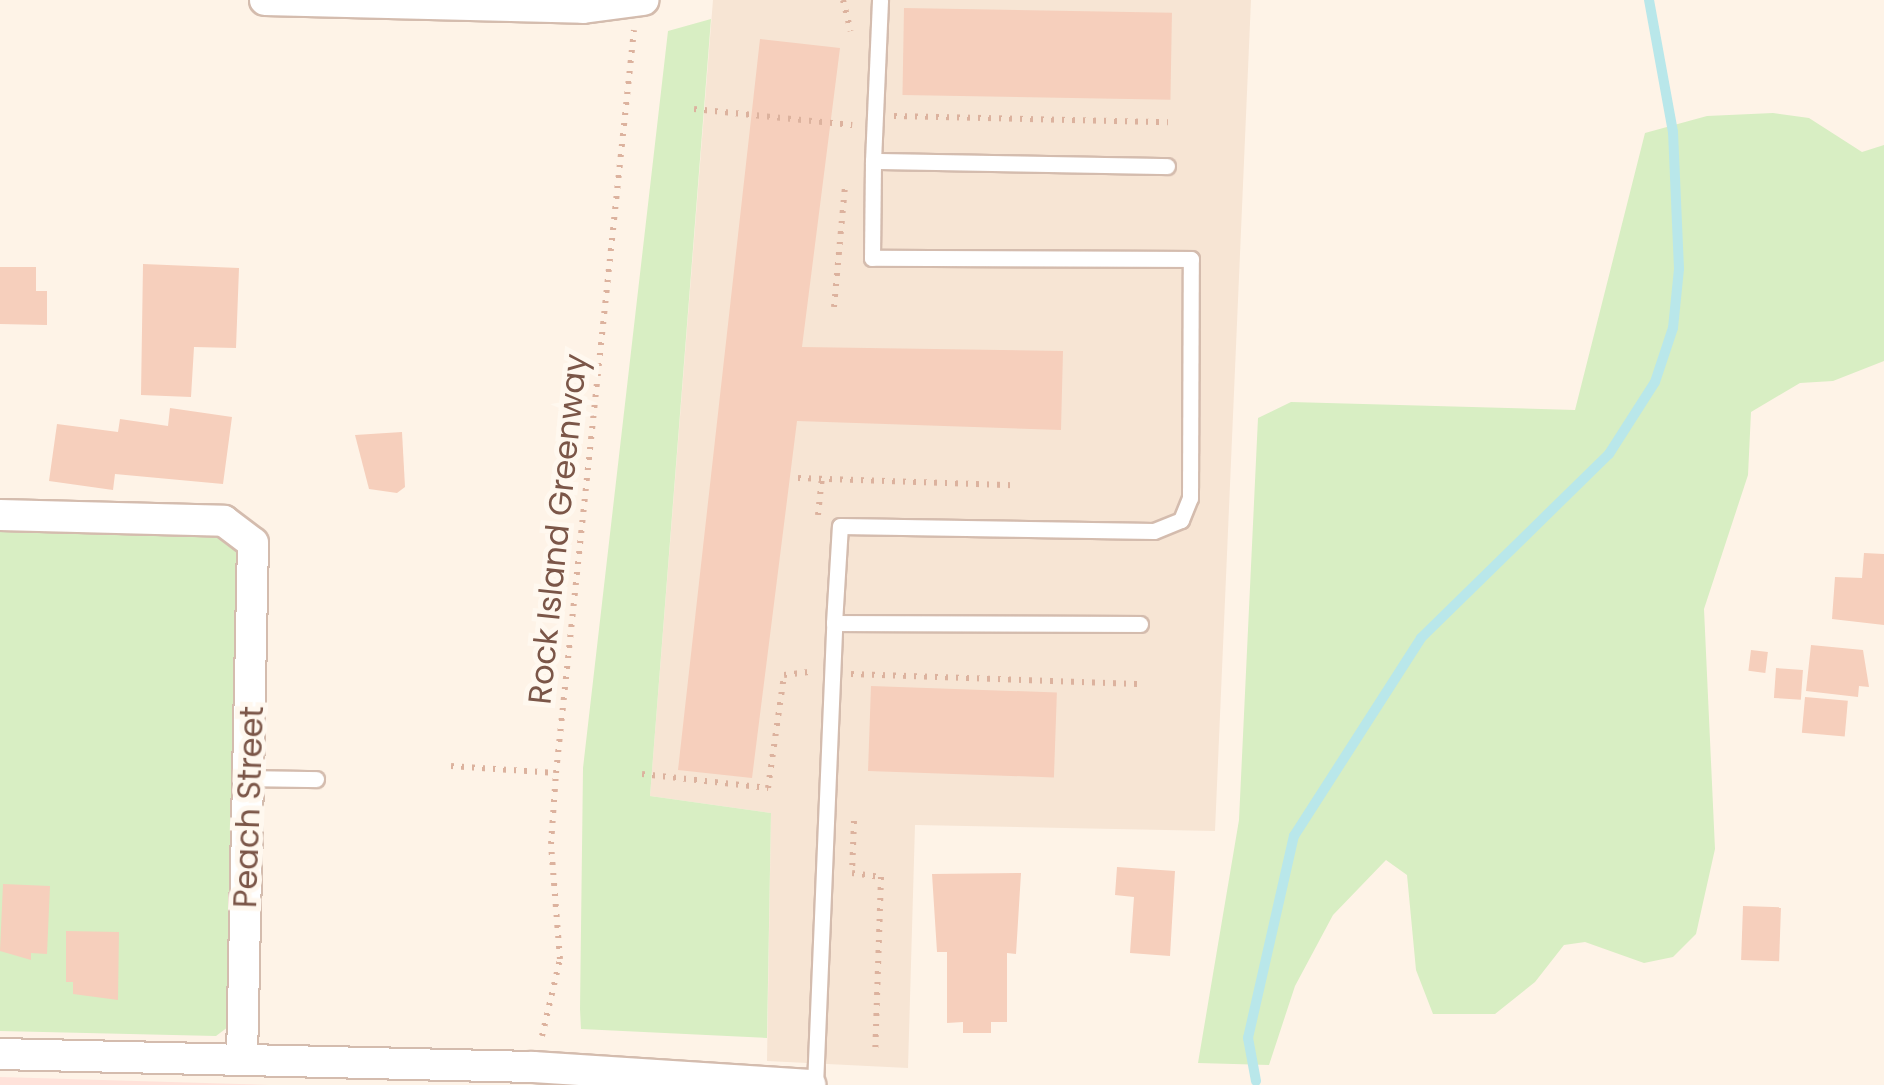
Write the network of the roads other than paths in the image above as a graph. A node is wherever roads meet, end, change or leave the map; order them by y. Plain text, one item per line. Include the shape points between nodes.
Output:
1 (265, 0) edge
2 (880, 0) edge
3 (639, 12) edge
4 (874, 161) junction
5 (1167, 166) dead end
6 (0, 516) edge
7 (834, 623) junction
8 (1140, 624) dead end
9 (250, 778) junction
10 (316, 779) dead end
11 (0, 1054) edge
12 (242, 1060) junction
13 (614, 1079) edge
14 (813, 1085) edge

1 - 3 street
2 - 4 lane
4 - 5 lane
4 - 7 lane via 872,258 1191,259 1190,498 1180,520 1154,531 840,526
6 - 9 street, Peach Street via 224,521 244,532 256,554
7 - 8 lane
7 - 14 lane
9 - 10 lane
9 - 12 street, Peach Street
11 - 12 street
12 - 13 street
13 - 14 street

